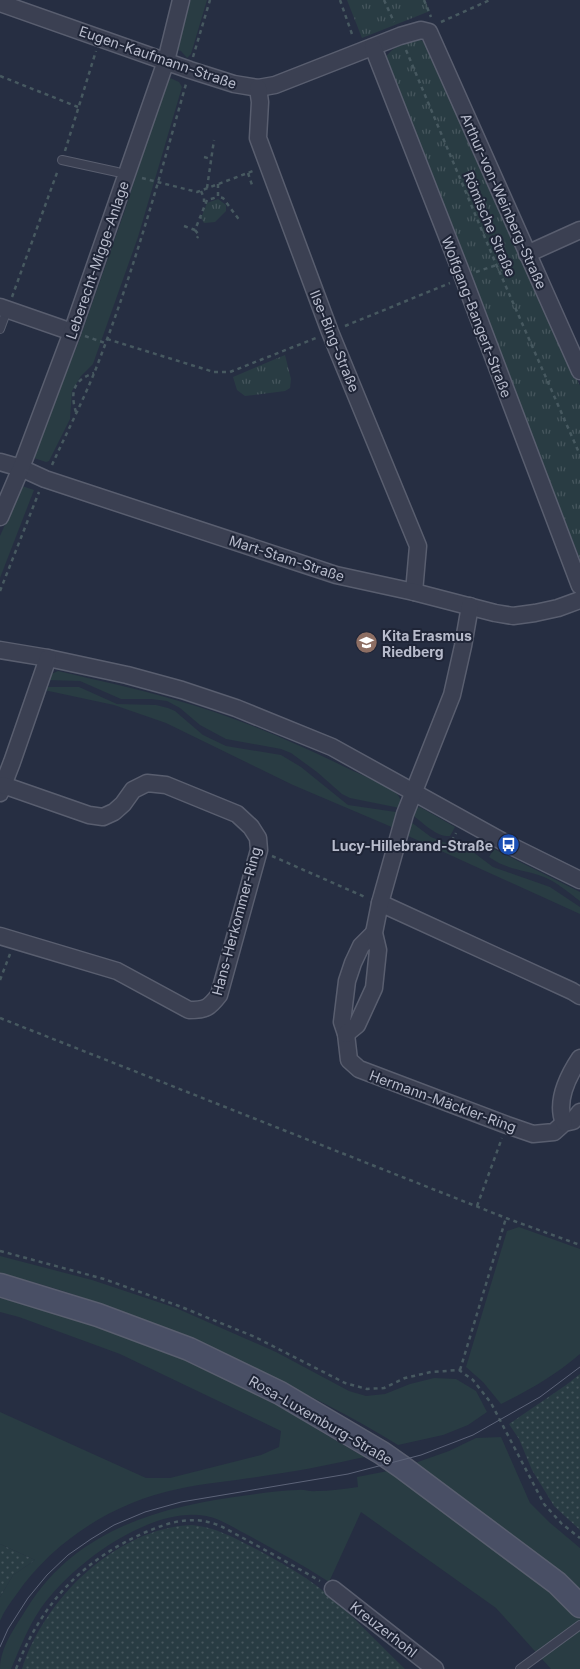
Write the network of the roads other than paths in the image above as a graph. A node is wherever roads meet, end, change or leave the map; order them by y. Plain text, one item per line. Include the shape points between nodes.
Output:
1 (182, 0) edge
2 (0, 3) edge
3 (431, 28) joint
4 (366, 50) junction
5 (166, 61) junction
6 (258, 88) junction
7 (62, 160) road end
8 (116, 172) dead end
9 (580, 230) edge
10 (527, 254) junction
11 (4, 309) edge
12 (0, 329) edge
13 (72, 332) junction
14 (580, 371) edge
15 (0, 462) edge
16 (21, 468) junction
17 (0, 517) edge
18 (580, 586) edge
19 (414, 592) junction
20 (580, 600) edge
21 (470, 606) junction
22 (0, 650) edge
23 (48, 658) junction
24 (2, 789) edge
25 (413, 790) junction
26 (580, 880) edge
27 (380, 903) junction
28 (374, 933) junction
29 (7, 938) edge
30 (580, 996) edge
31 (346, 1034) junction
32 (580, 1058) edge
33 (580, 1112) edge
34 (564, 1123) junction
35 (0, 1285) edge
36 (333, 1589) road end
37 (580, 1606) edge
38 (580, 1626) edge
39 (435, 1669) edge
40 (520, 1669) edge

1 - 5 street, Leberecht-Migge-Anlage
2 - 5 street, Eugen-Kaufmann-Straße
3 - 4 street, Eugen-Kaufmann-Straße
3 - 10 street, Arthur-von-Weinberg-Straße
4 - 6 street, Eugen-Kaufmann-Straße via 276,85
4 - 18 street, Wolfgang-Bangert-Straße via 463,278
5 - 6 street, Eugen-Kaufmann-Straße via 234,84
5 - 13 street, Leberecht-Migge-Anlage
6 - 19 street, Ilse-Bing-Straße via 258,138 330,332 418,546
7 - 8 lane
9 - 10 street
10 - 14 street, Arthur-von-Weinberg-Straße
11 - 12 lane
11 - 13 street
13 - 16 street, Leberecht-Migge-Anlage
15 - 16 street, Mart-Stam-Straße
16 - 17 street, Leberecht-Migge-Anlage
16 - 19 street, Mart-Stam-Straße via 45,479 336,575
19 - 21 street, Mart-Stam-Straße
20 - 21 street, Mart-Stam-Straße via 558,608 513,616
21 - 25 street via 452,695
22 - 23 street
23 - 24 street, Hans-Herkommer-Ring
23 - 25 street via 127,675 236,708 332,747
24 - 29 street, Hans-Herkommer-Ring via 104,817 123,804 133,790 147,783 166,785 237,814 258,838 259,850 219,995 211,1006 202,1010 189,1010 118,972
25 - 26 street via 509,845
25 - 27 street, Hermann-Mäckler-Ring
27 - 28 street, Hermann-Mäckler-Ring
27 - 30 street
28 - 31 street, Hermann-Mäckler-Ring via 361,946 347,981 342,1022
28 - 31 street, Hermann-Mäckler-Ring via 378,950 374,988 357,1026
31 - 34 street, Hermann-Mäckler-Ring via 349,1060 359,1069 534,1134 554,1132
32 - 34 street via 565,1085 560,1114
33 - 34 street, Hermann-Mäckler-Ring via 573,1121
35 - 37 main road, Rosa-Luxemburg-Straße via 98,1314 180,1346 280,1393 402,1467 558,1583
36 - 39 street, Kreuzerhohl
38 - 40 lane

